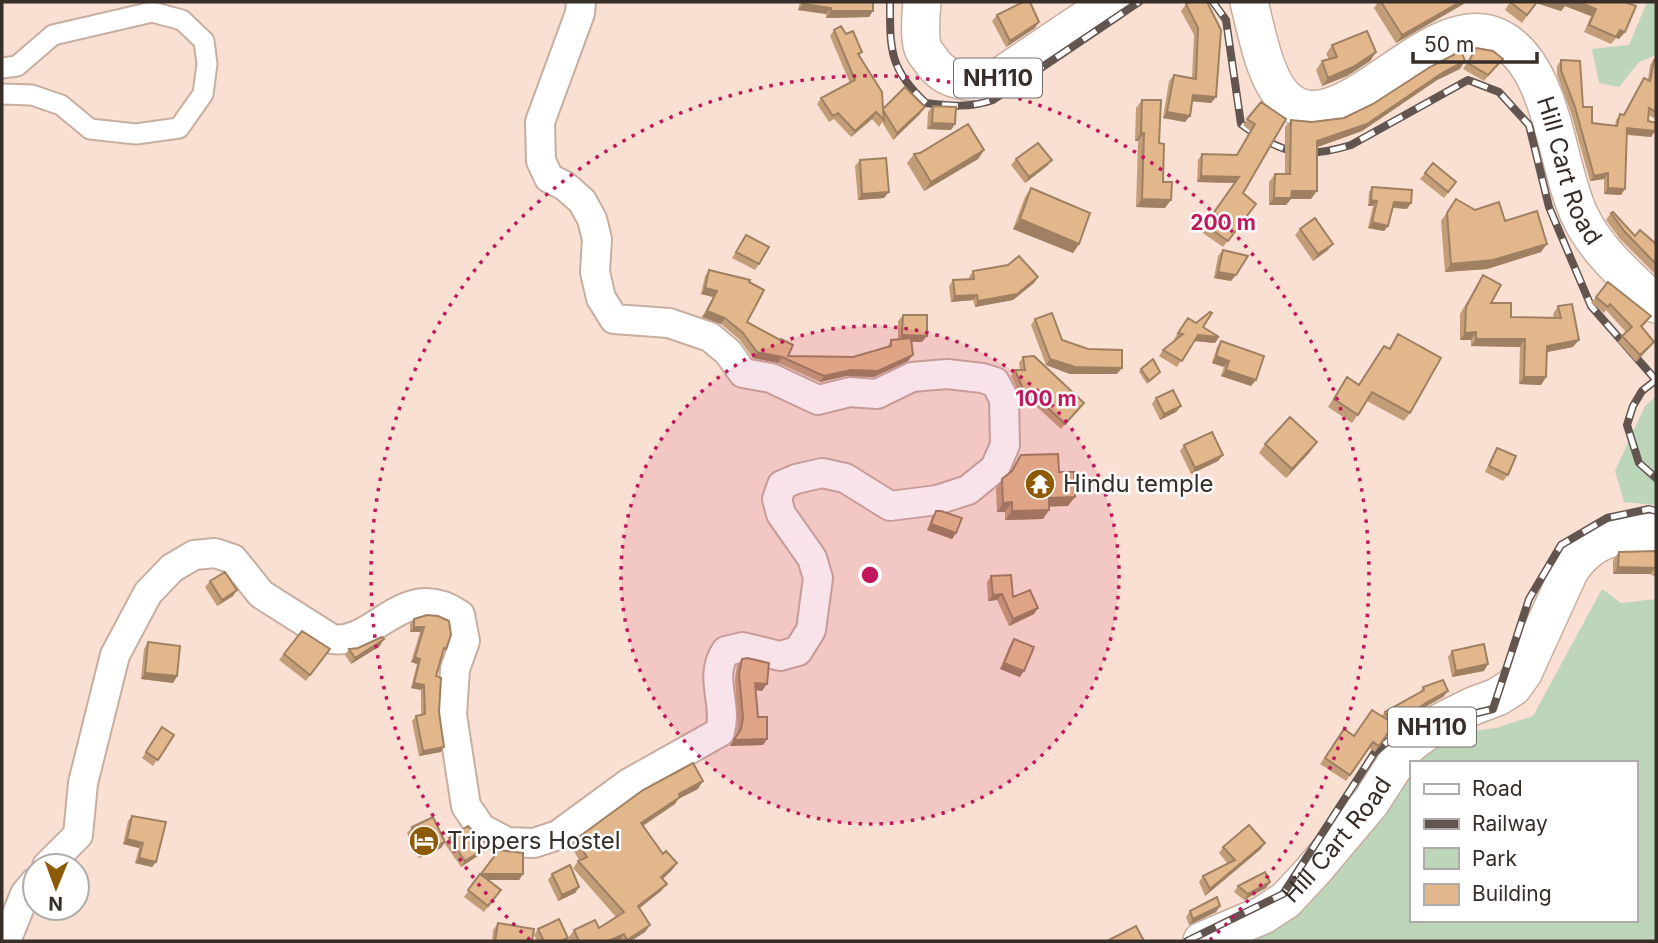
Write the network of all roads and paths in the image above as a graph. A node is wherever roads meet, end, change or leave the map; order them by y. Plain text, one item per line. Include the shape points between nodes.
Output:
1 (581, 2) edge
2 (922, 2) edge
3 (1111, 2) edge
4 (1249, 2) edge
5 (2, 68) edge
6 (2, 94) edge
7 (1656, 304) edge
8 (1656, 531) edge
9 (61, 852) edge
10 (21, 906) edge
11 (6, 941) edge
12 (1202, 941) edge

1 - 9 main road via 540,122 541,161 549,178 582,201 593,219 595,272 601,298 614,320 669,323 710,337 743,373 771,378 818,400 850,392 877,394 912,377 947,374 995,382 1004,399 1006,423 1005,445 995,468 968,490 937,500 890,506 845,478 822,473 782,485 776,499 781,514 812,558 818,578 811,629 798,651 780,656 743,648 726,651 718,663 724,718 720,732 629,783 558,835 534,843 507,842 481,828 466,806 452,715 455,669 465,642 460,615 446,605 403,607 346,642 332,639 261,594 233,559 215,553 194,555 172,568 148,593 115,655 83,783 78,835
2 - 3 highway, NH110 via 922,48 933,64 945,75 980,83 998,78
4 - 7 highway, Hill Cart Road via 1273,82 1298,107 1315,110 1352,97 1444,38 1464,32 1497,37 1506,43 1531,70 1546,100 1579,215 1611,261
5 - 6 street via 17,66 53,35 152,12 182,20 204,41 207,64 203,94 179,128 136,134 90,130 61,105 32,95
8 - 12 highway, Hill Cart Road / NH110 via 1611,537 1580,555 1513,687 1435,725 1407,746 1371,802 1286,900
10 - 11 main road

